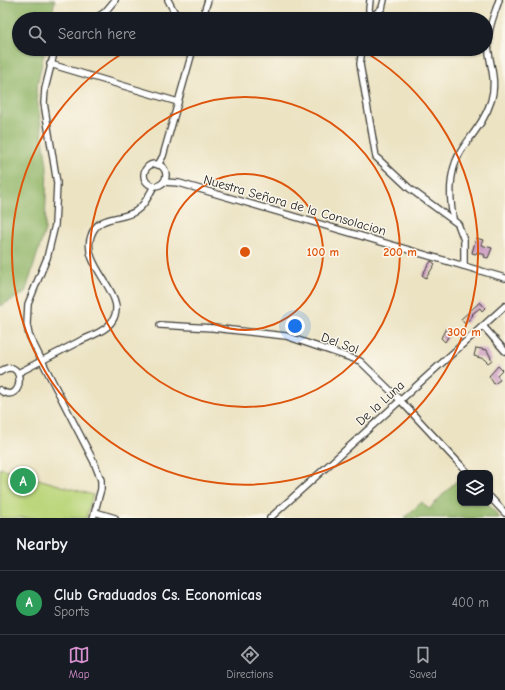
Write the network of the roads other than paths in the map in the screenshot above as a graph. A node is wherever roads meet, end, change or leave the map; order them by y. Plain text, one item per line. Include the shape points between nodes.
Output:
1 (115, 0) edge
2 (168, 0) edge
3 (208, 0) edge
4 (370, 0) edge
5 (384, 0) edge
6 (498, 0) edge
7 (105, 12) edge
8 (174, 12) edge
9 (204, 12) edge
10 (371, 12) edge
11 (378, 12) edge
12 (493, 20) edge
13 (52, 56) edge
14 (191, 56) edge
15 (361, 56) edge
16 (491, 56) edge
17 (50, 64) junction
18 (178, 102) junction
19 (158, 164) junction
20 (166, 175) junction
21 (164, 182) junction
22 (179, 183) junction
23 (154, 186) junction
24 (453, 218) junction
25 (464, 266) junction
26 (505, 278) edge
27 (505, 306) edge
28 (160, 325) dead end
29 (483, 326) junction
30 (505, 351) edge
31 (42, 361) junction
32 (0, 372) edge
33 (18, 373) junction
34 (0, 390) edge
35 (400, 400) junction
36 (465, 470) edge
37 (493, 500) edge
38 (95, 512) junction
39 (505, 513) edge
40 (93, 518) edge
41 (115, 518) edge
42 (270, 518) edge

1 - 7 street
2 - 8 street
3 - 9 street
4 - 10 street
5 - 11 street
6 - 12 street
13 - 17 street
14 - 18 street
15 - 24 street via 360,64 377,160 409,188
16 - 24 street via 494,74 491,99 481,125 462,149 457,160 450,190
17 - 18 street
17 - 31 street via 44,89 44,103 57,183 56,218 47,258 28,304 27,314 30,335
18 - 19 street via 163,156
19 - 20 street
19 - 23 street via 151,165 144,173 148,183
20 - 21 street
20 - 22 street
21 - 22 street
21 - 23 street
22 - 25 street, Nuestra Señora de la Consolacion
23 - 31 street via 136,211 103,221 91,235 90,254 117,303 113,320 100,331
24 - 25 street via 463,232
25 - 26 street, Nuestra Señora de la Consolacion
27 - 29 street, De la Luna
28 - 35 street, Del Sol via 257,333 300,340 360,361
29 - 30 street
29 - 35 street, De la Luna
31 - 33 street
31 - 38 street via 101,480
32 - 33 street via 7,368
33 - 34 street via 18,388 11,393
35 - 36 street, Del Sol
35 - 42 street, De la Luna
37 - 39 street
38 - 40 street
38 - 41 street

